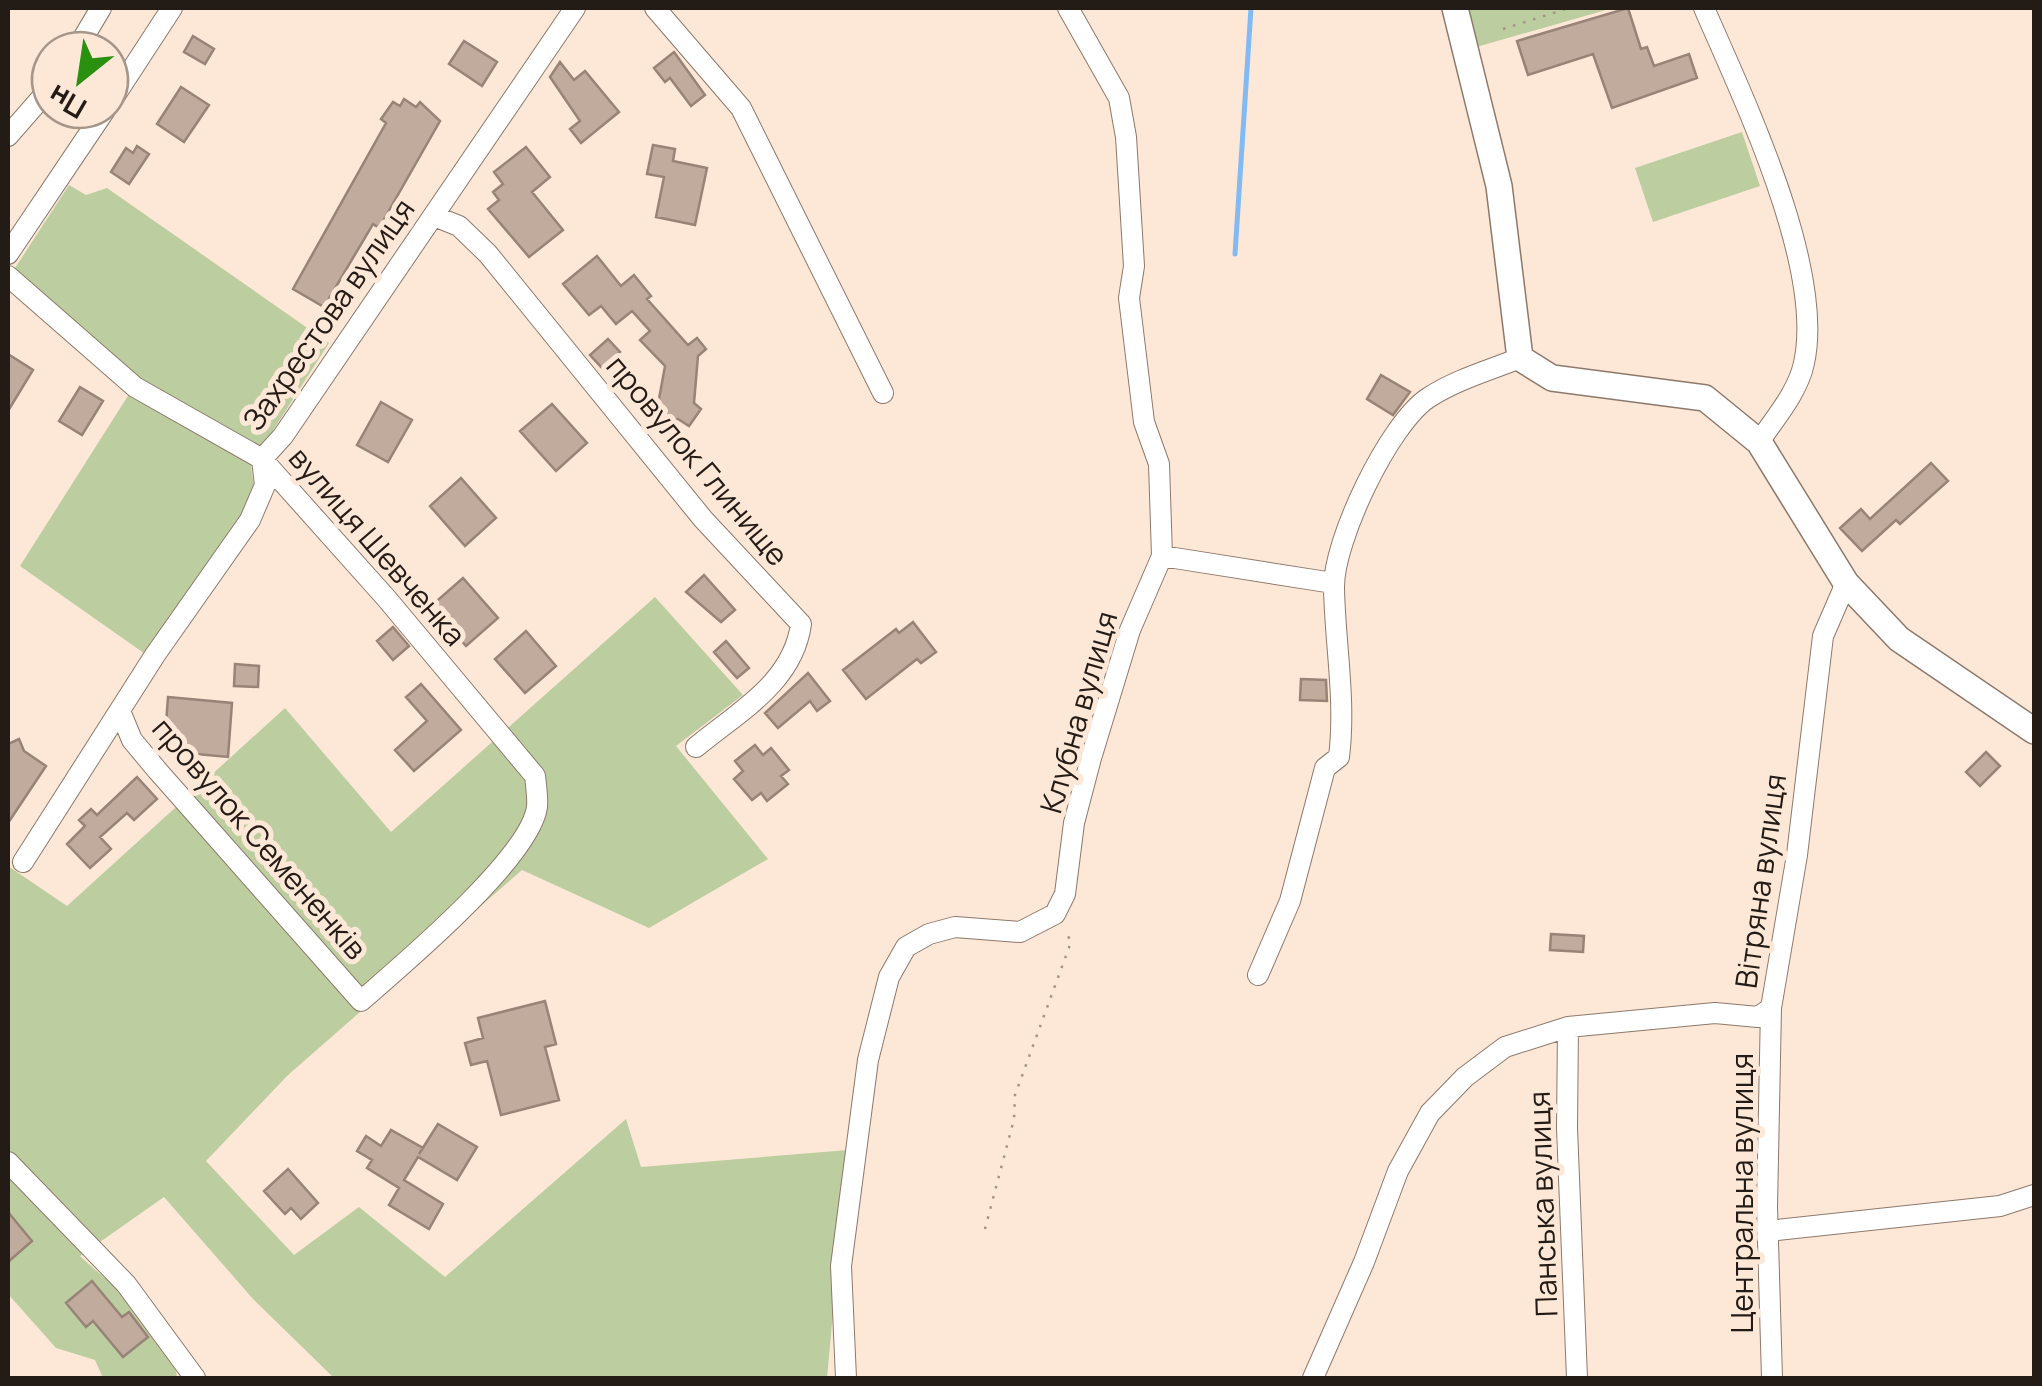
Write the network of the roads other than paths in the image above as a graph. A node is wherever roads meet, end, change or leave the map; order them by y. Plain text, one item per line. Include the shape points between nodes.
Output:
1 (101, 8) edge
2 (172, 8) edge
3 (575, 8) edge
4 (655, 8) edge
5 (1068, 8) edge
6 (1455, 8) edge
7 (1704, 8) edge
8 (88, 30) edge
9 (130, 72) edge
10 (30, 115) edge
11 (92, 130) edge
12 (8, 136) edge
13 (434, 216) junction
14 (8, 254) edge
15 (8, 276) edge
16 (1520, 358) junction
17 (883, 393) dead end
18 (1759, 442) junction
19 (262, 460) junction
20 (1162, 556) junction
21 (1333, 583) junction
22 (1846, 583) junction
23 (120, 711) junction
24 (2034, 731) edge
25 (696, 747) dead end
26 (23, 862) dead end
27 (1258, 975) dead end
28 (361, 1001) joint
29 (1771, 1008) junction
30 (1568, 1026) junction
31 (8, 1162) edge
32 (2034, 1195) edge
33 (1768, 1231) junction
34 (195, 1378) edge
35 (846, 1378) edge
36 (1313, 1378) edge
37 (1576, 1378) edge
38 (1772, 1378) edge

1 - 8 street
2 - 9 street
3 - 13 street, Захрестова вулиця
4 - 17 street via 742,108
5 - 20 street, Клубна вулиця via 1119,98 1126,137 1134,266 1129,298 1144,422 1159,464
6 - 16 street via 1498,186
7 - 18 street via 1772,167 1810,313 1804,366
10 - 12 street
11 - 14 street
13 - 19 street, Захрестова вулиця
13 - 25 street, провулок Глинище via 459,226 488,254 704,518 801,624 779,679
15 - 19 street, вулиця Шевченка via 135,386
16 - 18 street via 1552,378 1705,398
16 - 21 street via 1426,399 1390,442
18 - 22 street
19 - 23 street, Захрестова вулиця via 265,485 250,520
19 - 28 street, вулиця Шевченка via 535,776 537,809 524,837 492,877
20 - 21 street
20 - 35 street, Клубна вулиця via 1101,722 1074,823 1066,894 1055,914 1020,932 955,927 929,934 906,947 889,977 868,1060 841,1266
21 - 27 street via 1339,756 1326,768 1290,901
22 - 24 street via 1899,639
22 - 29 street, Вітряна вулиця via 1822,636 1797,856
23 - 26 street, Захрестова вулиця
23 - 28 street, провулок Семененків via 132,740
29 - 30 street, Вітряна вулиця via 1758,1018 1715,1013
29 - 33 street, Центральна вулиця
30 - 36 street, Вітряна вулиця via 1504,1047 1430,1113 1398,1171
30 - 37 street, Панська вулиця
31 - 34 street via 126,1284
32 - 33 street via 2000,1206
33 - 38 street, Центральна вулиця

